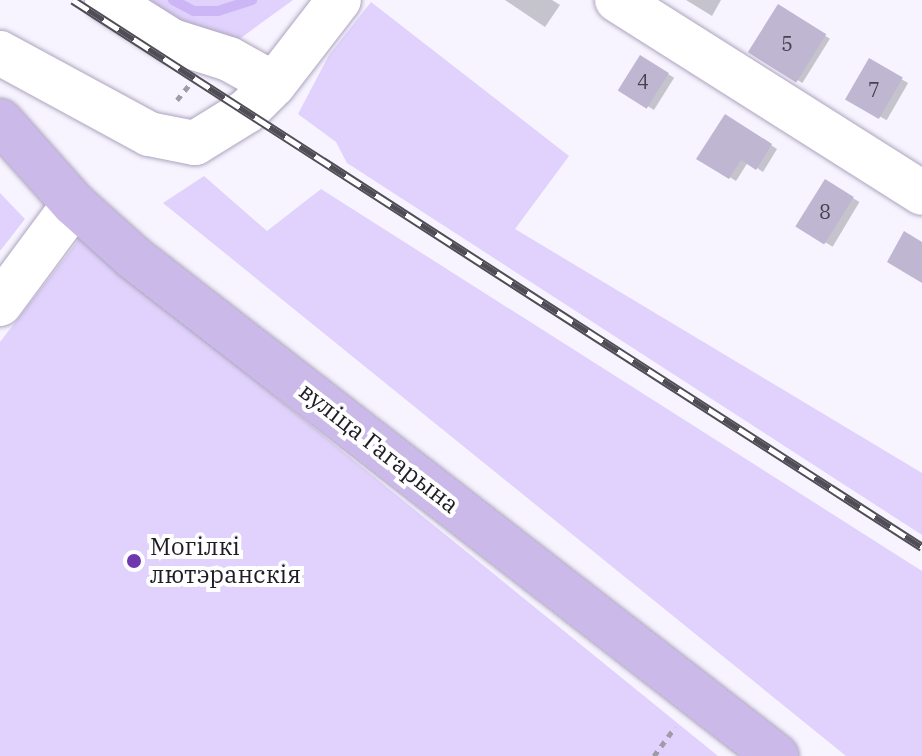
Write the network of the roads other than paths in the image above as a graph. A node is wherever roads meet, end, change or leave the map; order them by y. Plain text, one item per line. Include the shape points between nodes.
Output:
1 (107, 0) edge
2 (339, 0) edge
3 (617, 0) edge
4 (0, 53) edge
5 (274, 84) junction
6 (0, 121) edge
7 (922, 193) edge
8 (74, 204) junction
9 (0, 304) edge
10 (776, 756) edge

1 - 5 street via 172,41 229,59
2 - 5 street
3 - 7 street
4 - 5 street via 149,134 195,143 247,111
6 - 8 main road, вуліца Гагарына
8 - 9 street
8 - 10 main road, вуліца Гагарына via 134,258

